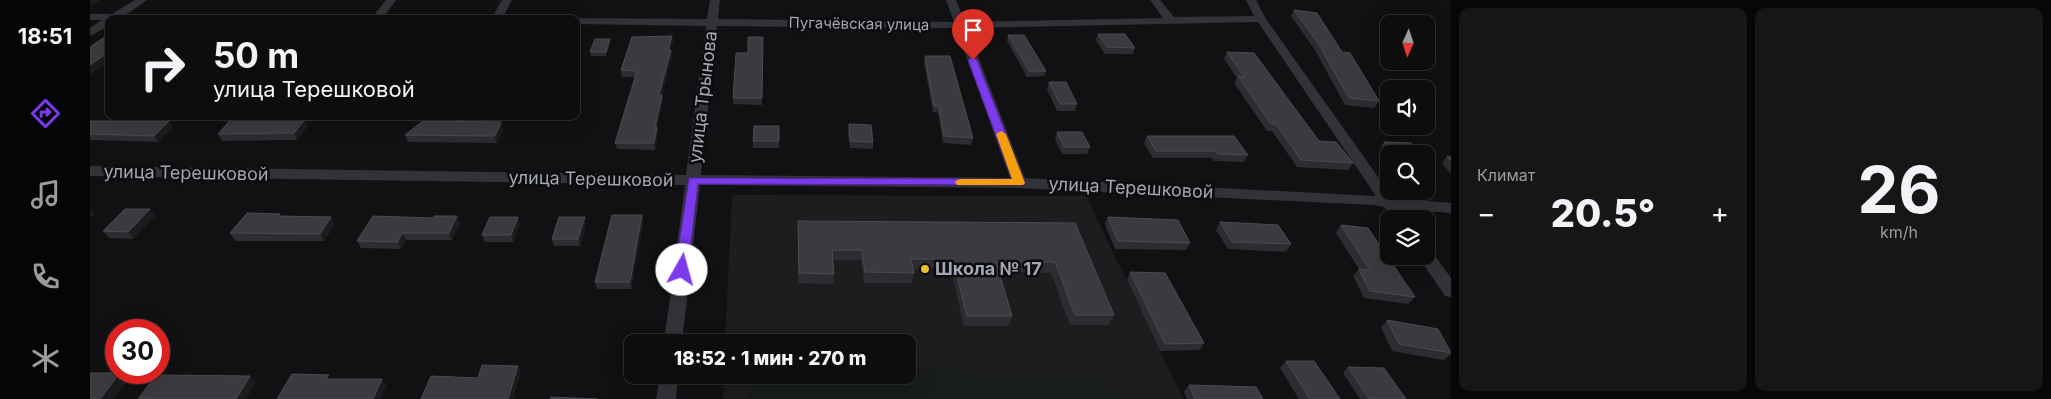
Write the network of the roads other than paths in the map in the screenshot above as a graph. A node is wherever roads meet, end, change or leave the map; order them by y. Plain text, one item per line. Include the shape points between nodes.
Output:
1 (142, 0) edge
2 (391, 0) edge
3 (507, 0) edge
4 (715, 0) edge
5 (950, 0) edge
6 (1155, 0) edge
7 (1251, 0) edge
8 (118, 15) edge
9 (379, 15) edge
10 (498, 15) edge
11 (90, 17) edge
12 (105, 18) edge
13 (1261, 19) junction
14 (580, 21) edge
15 (1171, 21) junction
16 (713, 22) junction
17 (105, 23) edge
18 (960, 25) junction
19 (90, 33) edge
20 (90, 171) edge
21 (693, 180) junction
22 (1019, 183) junction
23 (1389, 203) junction
24 (1451, 208) edge
25 (1394, 210) edge
26 (1432, 265) edge
27 (1451, 291) edge
28 (674, 334) edge
29 (668, 384) edge
30 (666, 399) edge

1 - 8 street
2 - 9 street
3 - 10 street
4 - 16 street, улица Трынова
5 - 18 street
6 - 15 street
7 - 13 street
11 - 12 street
13 - 15 street, Пугачёвская улица
13 - 23 street
14 - 16 street, Пугачёвская улица
15 - 18 street, Пугачёвская улица
16 - 18 street, Пугачёвская улица
16 - 21 street, улица Трынова
17 - 19 street
18 - 22 street
20 - 21 street, улица Терешковой
21 - 22 street, улица Терешковой
21 - 28 street, улица Трынова
22 - 23 street, улица Терешковой
23 - 24 street, улица Терешковой
23 - 25 street
26 - 27 street
29 - 30 street

